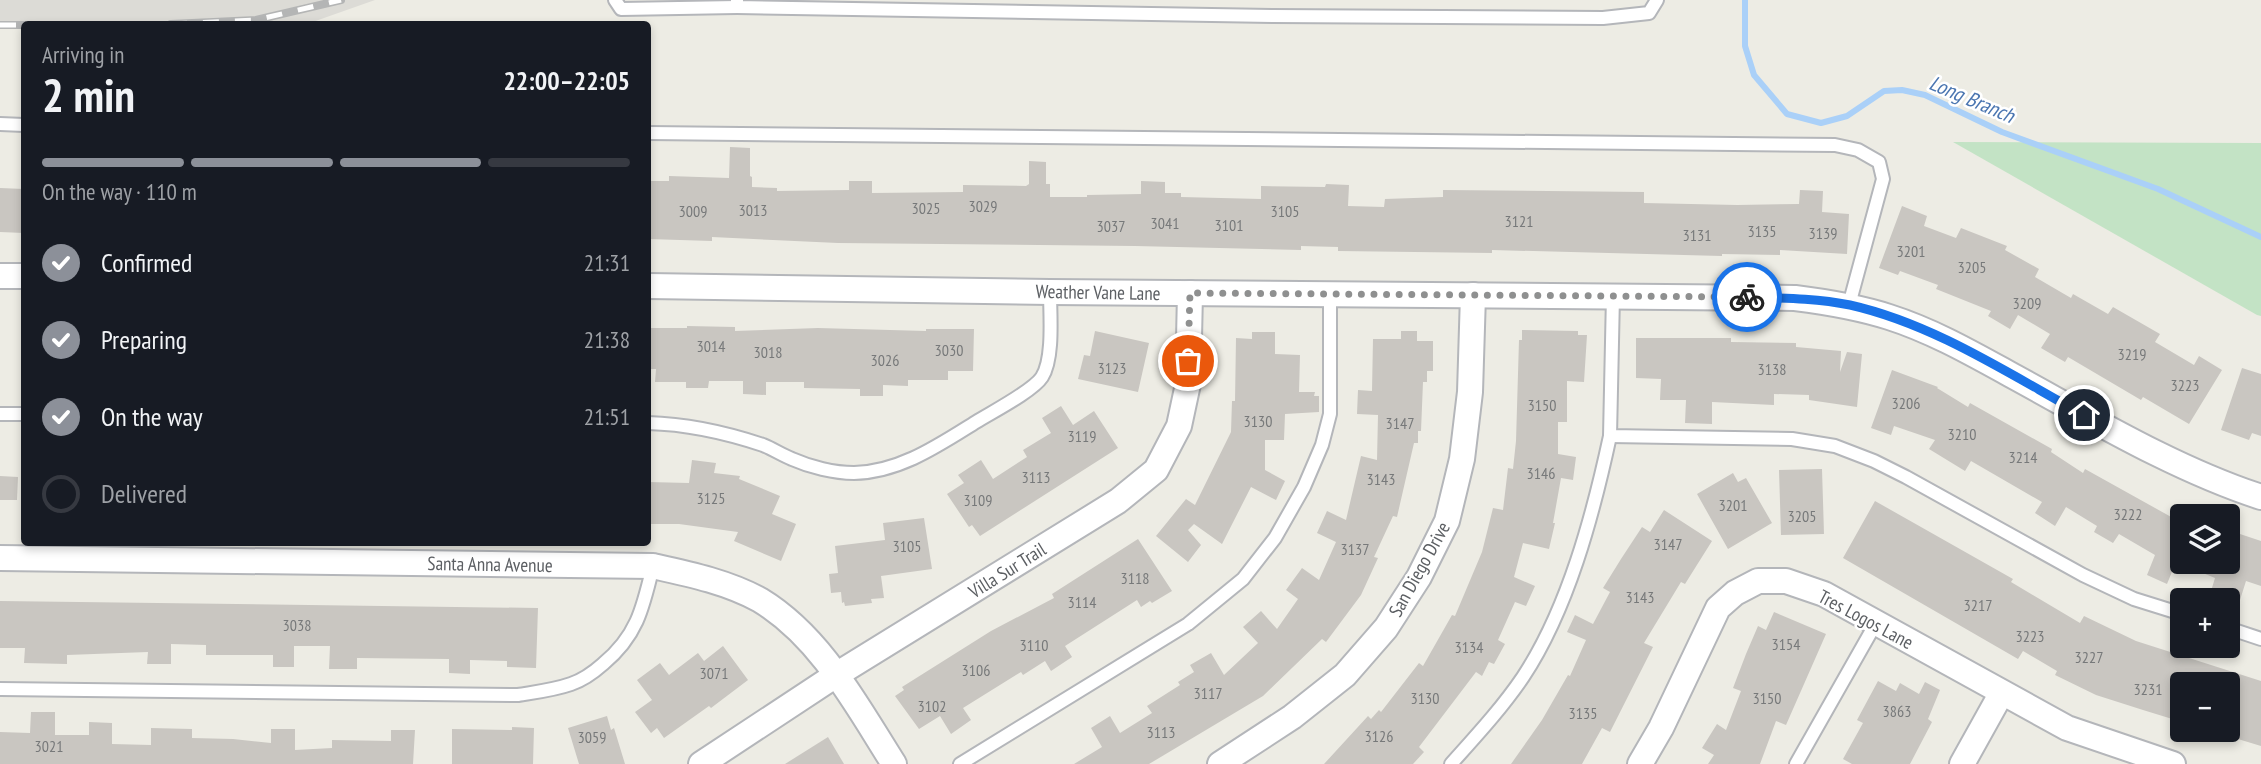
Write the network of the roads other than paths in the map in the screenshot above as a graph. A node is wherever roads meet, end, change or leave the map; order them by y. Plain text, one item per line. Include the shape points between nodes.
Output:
1 (615, 0) edge
2 (1657, 0) edge
3 (737, 4) edge
4 (0, 124) edge
5 (21, 125) edge
6 (651, 133) edge
7 (0, 276) edge
8 (21, 276) edge
9 (651, 286) edge
10 (1050, 292) junction
11 (1190, 293) junction
12 (1330, 294) junction
13 (1474, 295) junction
14 (1613, 295) junction
15 (1849, 305) junction
16 (0, 414) edge
17 (21, 414) edge
18 (651, 423) edge
19 (1611, 436) junction
20 (2261, 497) edge
21 (0, 558) edge
22 (653, 566) junction
23 (2170, 610) edge
24 (1876, 623) junction
25 (2240, 632) edge
26 (2261, 639) edge
27 (836, 674) junction
28 (0, 689) edge
29 (2001, 694) junction
30 (701, 764) edge
31 (894, 764) edge
32 (960, 764) edge
33 (1220, 764) edge
34 (1451, 764) edge
35 (1640, 764) edge
36 (1796, 764) edge
37 (1962, 764) edge
38 (2173, 764) edge

1 - 3 lane via 621,9
2 - 3 lane via 1649,13 1603,18
4 - 5 lane
6 - 15 lane via 1835,145 1858,150 1879,162 1883,179
7 - 8 street
9 - 10 street, Weather Vane Lane
10 - 11 street, Weather Vane Lane
10 - 18 lane via 1048,359 1042,377 908,461 854,473 828,470 706,430
11 - 12 street, Weather Vane Lane
11 - 27 street, Villa Sur Trail via 1188,384 1179,426 1156,470 1118,501
12 - 13 street, Weather Vane Lane
12 - 32 lane via 1330,414 1322,446 1275,538 1243,579 1188,624
13 - 14 street, Weather Vane Lane
13 - 33 street, San Diego Drive via 1462,459 1447,521 1419,578 1386,628 1345,675 1292,718
14 - 15 street, Weather Vane Lane via 1795,298
14 - 19 lane
15 - 20 street, Weather Vane Lane via 1947,340 2129,439
16 - 17 lane
19 - 23 lane via 1793,439 1835,446 1874,461 2083,575
19 - 34 lane via 1577,563 1550,625 1524,676
21 - 22 street, Santa Anna Avenue
22 - 27 street, Santa Anna Avenue via 705,577 759,600 798,629
22 - 28 lane via 645,601 621,649 572,684 518,695
24 - 29 street, Tres Logos Lane
24 - 35 street, Tres Logos Lane via 1824,594 1786,581 1758,582 1735,593 1718,608
24 - 36 lane
25 - 26 lane
27 - 30 street, Villa Sur Trail
27 - 31 street, Santa Anna Avenue
29 - 37 street
29 - 38 street, Tres Logos Lane via 2067,728

